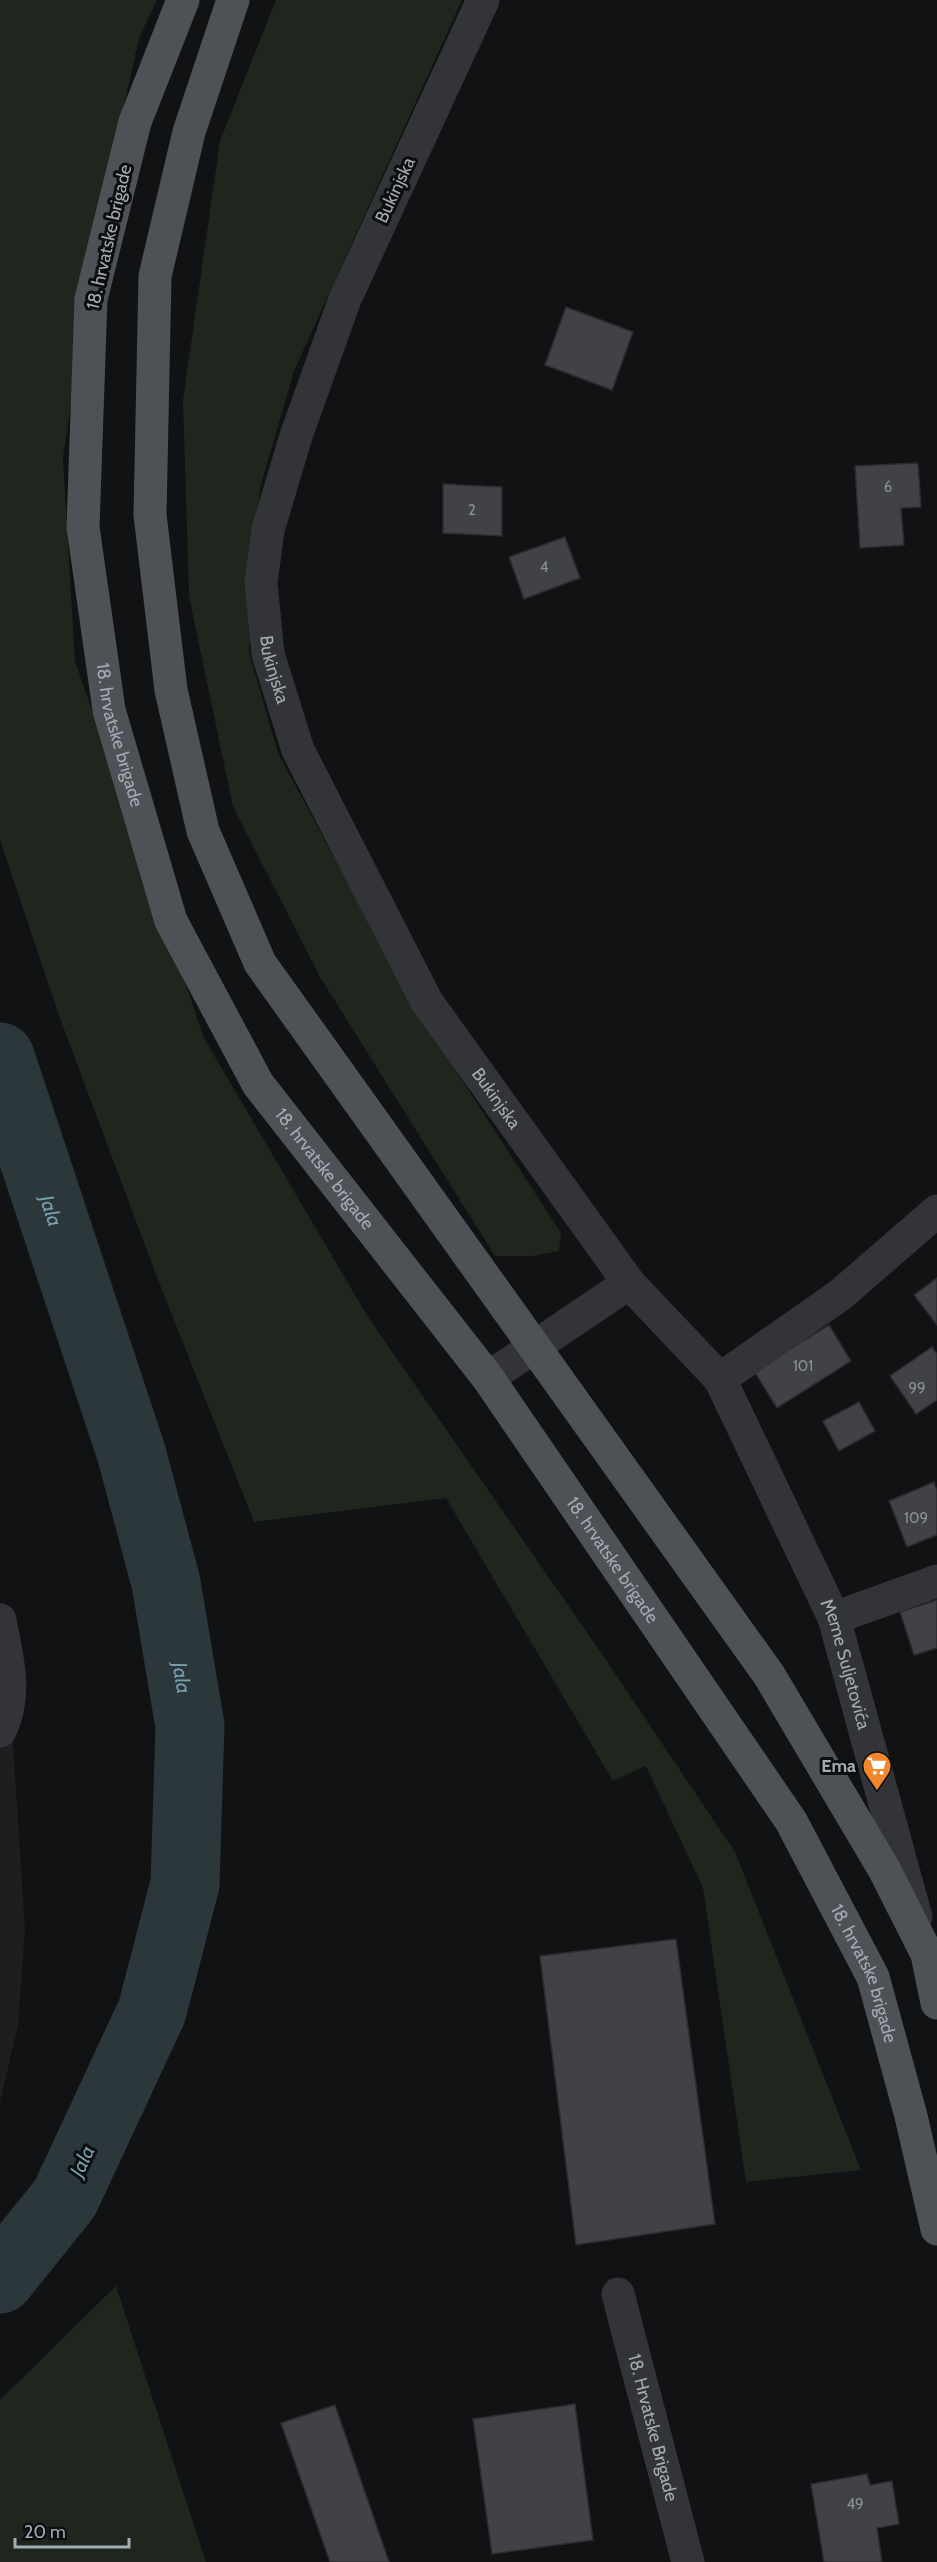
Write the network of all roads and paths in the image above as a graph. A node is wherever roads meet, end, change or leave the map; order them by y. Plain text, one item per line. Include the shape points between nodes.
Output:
1 (183, 0) edge
2 (234, 0) edge
3 (483, 0) edge
4 (937, 1211) edge
5 (629, 1283) junction
6 (534, 1346) junction
7 (488, 1378) junction
8 (720, 1379) junction
9 (937, 1581) edge
10 (834, 1618) junction
11 (0, 1620) edge
12 (0, 1731) edge
13 (932, 1953) edge
14 (937, 2003) edge
15 (937, 2229) edge
16 (618, 2294) dead end
17 (688, 2562) edge

1 - 7 main road, 18. hrvatske brigade via 135,122 91,299 83,527 109,710 171,921 258,1084
2 - 6 main road via 189,132 155,276 150,515 178,722 203,831 260,963
3 - 5 street, Bukinjska via 345,299 296,435 268,530 261,583 268,654 298,750 427,1002
4 - 8 street via 840,1296
5 - 6 street
5 - 8 street, Meme Suljetovića
6 - 7 street
6 - 13 main road via 769,1675
7 - 15 main road, 18. hrvatske brigade via 791,1821 835,1902 873,1977
8 - 10 street, Meme Suljetovića
9 - 10 street
10 - 13 street, Meme Suljetovića
11 - 12 street via 10,1678 8,1714
13 - 14 main road
16 - 17 street, 18. Hrvatske Brigade

